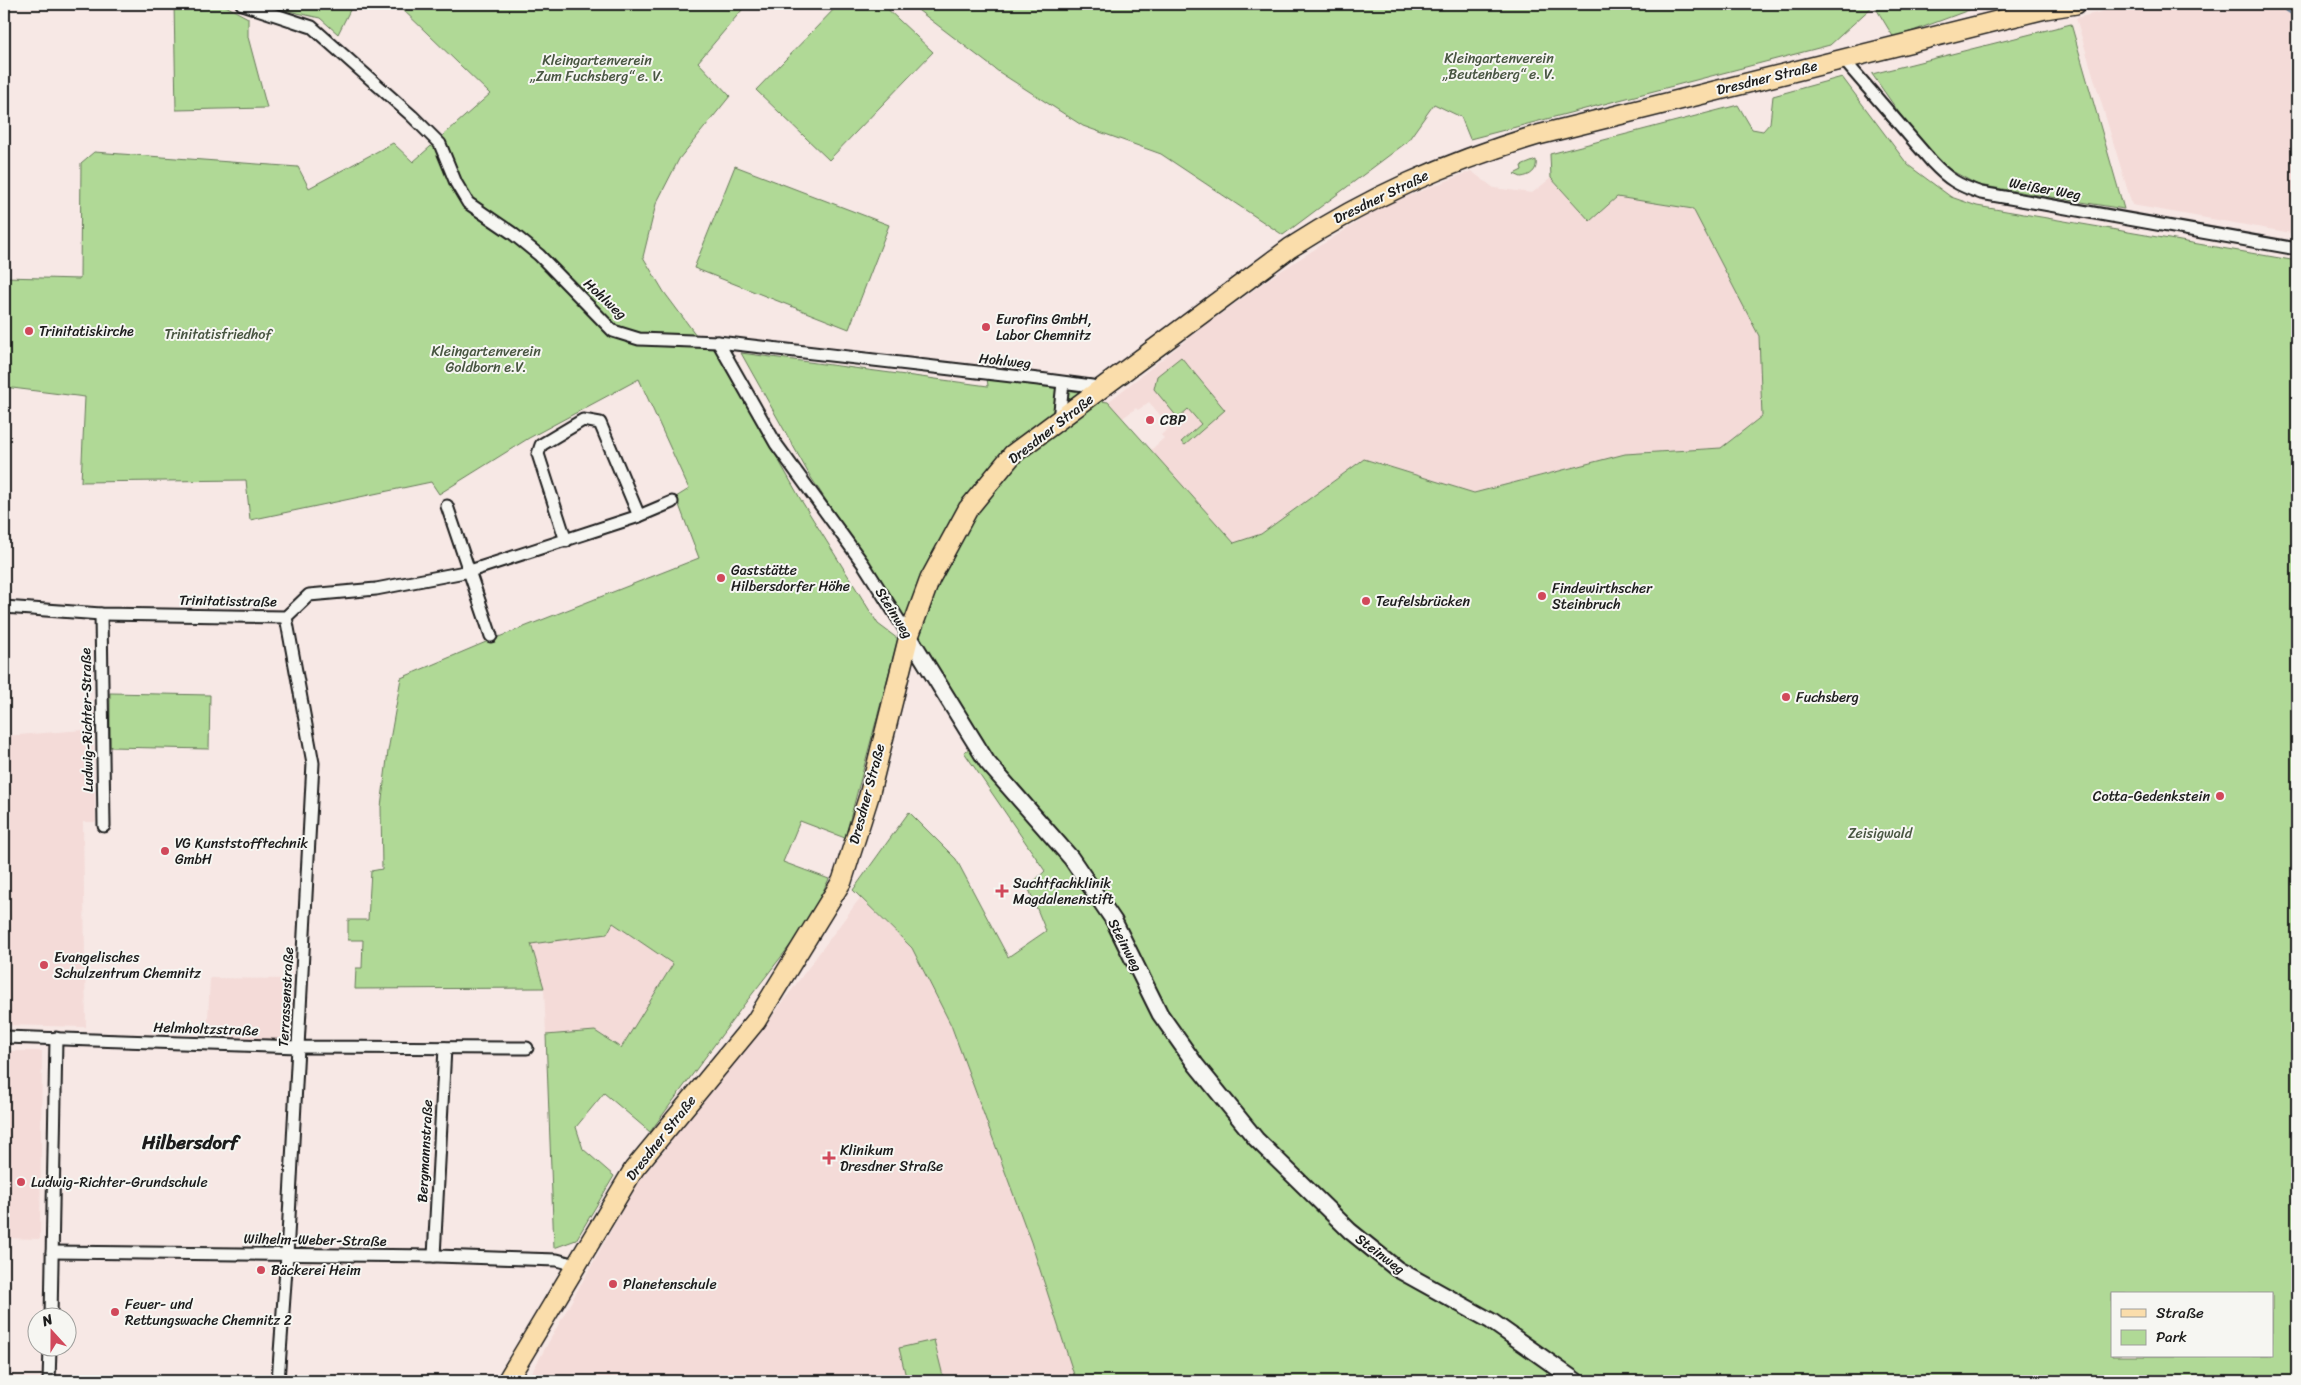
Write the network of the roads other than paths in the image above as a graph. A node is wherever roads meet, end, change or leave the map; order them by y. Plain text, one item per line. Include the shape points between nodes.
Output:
1 (242, 4) edge
2 (2076, 4) edge
3 (2051, 6) edge
4 (1843, 59) junction
5 (2297, 249) edge
6 (718, 342) junction
7 (1063, 383) junction
8 (1097, 392) junction
9 (1059, 419) junction
10 (672, 502) dead end
11 (447, 506) dead end
12 (640, 516) junction
13 (566, 541) junction
14 (470, 572) junction
15 (4, 607) edge
16 (101, 614) junction
17 (286, 617) junction
18 (491, 636) dead end
19 (909, 636) junction
20 (104, 826) dead end
21 (5, 1037) edge
22 (56, 1038) junction
23 (298, 1047) junction
24 (445, 1048) junction
25 (527, 1048) dead end
26 (52, 1252) junction
27 (288, 1254) junction
28 (434, 1256) junction
29 (576, 1265) junction
30 (51, 1308) edge
31 (49, 1358) edge
32 (48, 1381) edge
33 (278, 1381) edge
34 (507, 1381) edge
35 (1576, 1381) edge

1 - 6 street, Hohlweg via 312,27 440,144 468,203 539,255 614,331 639,339
2 - 3 main road, Dresdner Straße
3 - 4 main road, Dresdner Straße
4 - 5 street, Weißer Weg via 1932,162 1958,185 1981,193
4 - 8 main road, Dresdner Straße via 1538,135 1475,154 1398,186 1330,222 1290,248
6 - 7 street, Hohlweg
6 - 19 street, Steinweg via 751,403 784,454 864,565
7 - 8 street, Hohlweg via 1092,386
7 - 9 street
8 - 9 main road, Dresdner Straße
9 - 19 main road, Dresdner Straße via 1014,454 968,509 930,579
10 - 12 street, Trinitatisstraße
11 - 14 street
12 - 13 street, Trinitatisstraße
12 - 13 street via 600,422 583,420 541,444 538,454
13 - 14 street, Trinitatisstraße
14 - 17 street, Trinitatisstraße via 376,589 309,595
14 - 18 street
15 - 16 street, Trinitatisstraße
16 - 17 street, Trinitatisstraße
16 - 20 street, Ludwig-Richter-Straße
17 - 23 street, Terrassenstraße via 313,763
19 - 29 main road, Dresdner Straße via 870,794 842,881 756,1021 634,1169
19 - 35 street, Steinweg via 987,762 1070,858 1114,921 1160,1014 1196,1065 1256,1138 1350,1231 1398,1269 1491,1321
21 - 22 street, Helmholtzstraße
22 - 23 street, Helmholtzstraße
22 - 26 street
23 - 24 street, Helmholtzstraße
23 - 27 street, Terrassenstraße
24 - 25 street, Helmholtzstraße
24 - 28 street, Bergmannstraße
26 - 27 street, Wilhelm-Weber-Straße
26 - 30 street
27 - 28 street, Wilhelm-Weber-Straße
27 - 33 street, Terrassenstraße
28 - 29 street, Wilhelm-Weber-Straße via 554,1260
29 - 34 main road, Dresdner Straße
31 - 32 street

